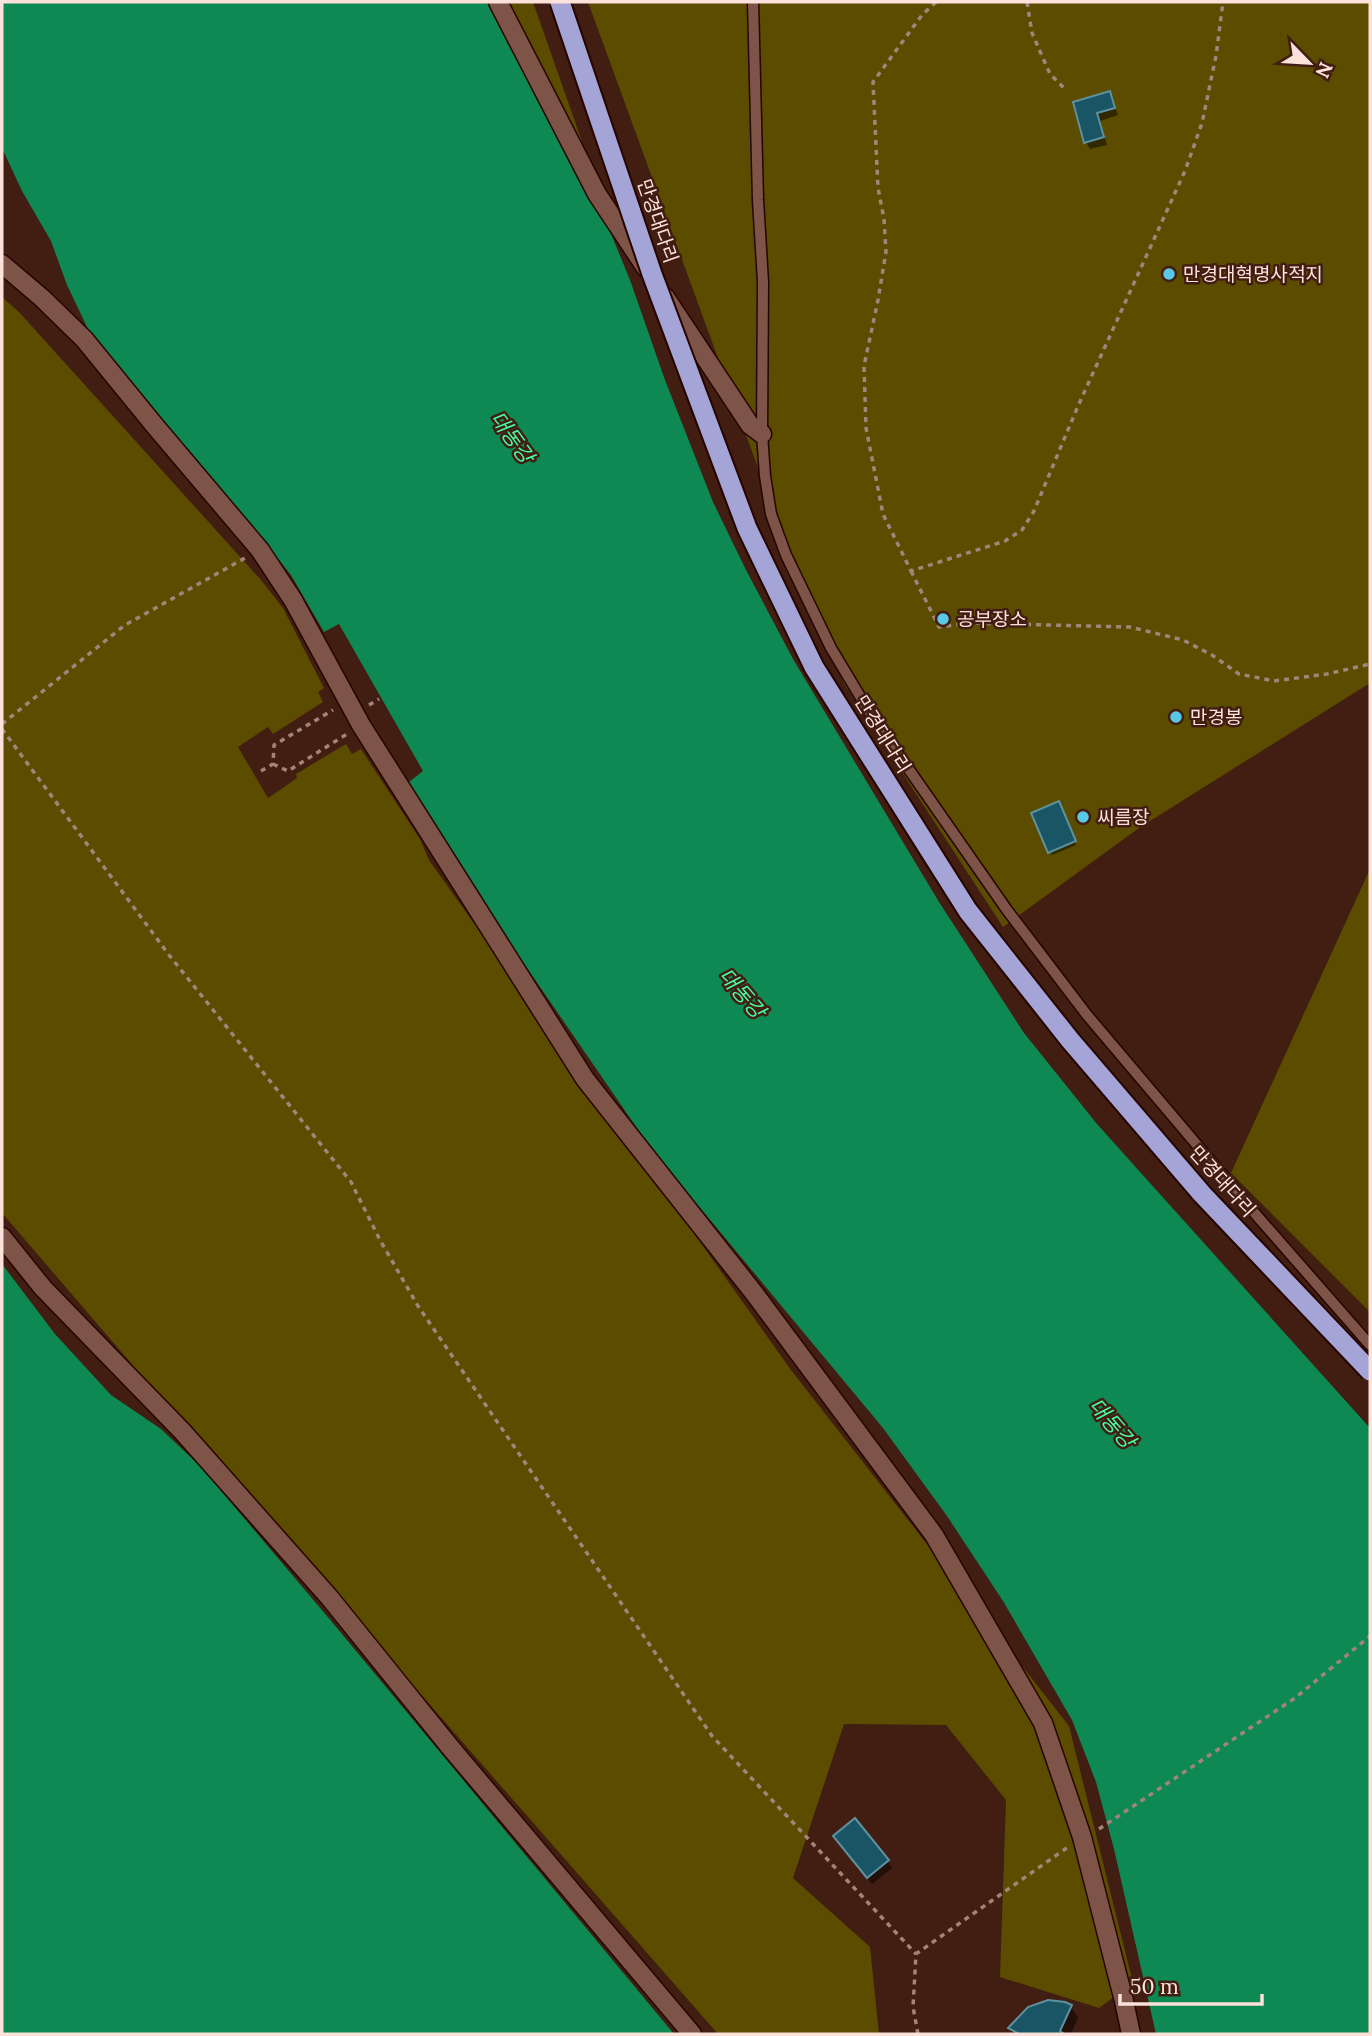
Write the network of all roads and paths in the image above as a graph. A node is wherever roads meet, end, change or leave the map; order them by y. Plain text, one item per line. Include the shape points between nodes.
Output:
1 (498, 2) edge
2 (560, 2) edge
3 (753, 2) edge
4 (936, 2) edge
5 (1027, 2) edge
6 (1223, 2) edge
7 (1066, 90) dead end
8 (2, 264) edge
9 (762, 434) junction
10 (260, 550) junction
11 (911, 571) junction
12 (1370, 664) edge
13 (379, 699) dead end
14 (369, 705) dead end
15 (328, 713) dead end
16 (2, 726) edge
17 (342, 737) dead end
18 (273, 764) junction
19 (261, 771) dead end
20 (2, 1237) edge
21 (1370, 1345) edge
22 (1370, 1371) edge
23 (1370, 1636) edge
24 (1082, 1837) junction
25 (916, 1954) junction
26 (692, 2034) edge
27 (918, 2034) edge
28 (1131, 2034) edge

1 - 9 street via 597,194 750,425
2 - 22 highway, 만경대다리, bridge via 652,274 747,527 814,667 968,911 1070,1041 1202,1194
3 - 9 lane via 763,282
4 - 11 path via 873,82 886,252 864,366 866,428 883,514
5 - 7 path via 1032,33 1050,74
6 - 11 path via 1205,110 1185,171 1034,511 1022,530 1005,541
8 - 10 street via 84,338
9 - 21 lane via 771,514 786,555 831,648 873,718 1007,910 1087,1014
10 - 16 path via 125,625
10 - 24 street via 293,600 361,726 585,1079 754,1293 934,1535 1043,1723
11 - 12 path via 939,627 970,623 1130,627 1183,640 1239,674 1274,681
13 - 14 path
15 - 18 path via 274,745
16 - 25 path via 169,955 351,1182 418,1306 712,1736
17 - 18 path via 288,771
18 - 19 path
20 - 26 street via 43,1288 182,1431 329,1597
23 - 24 path via 1295,1698
24 - 25 path
24 - 28 street
25 - 27 path via 913,2007

